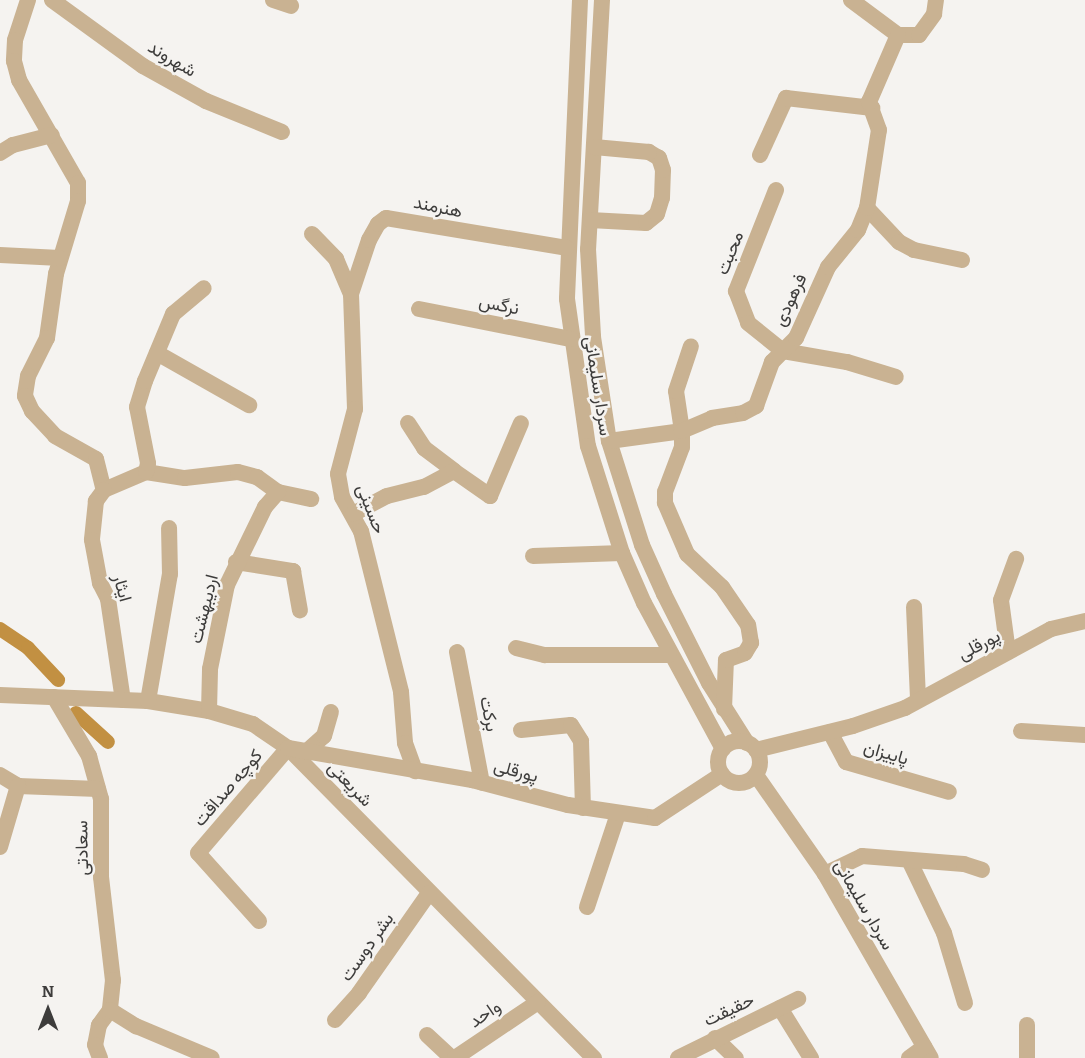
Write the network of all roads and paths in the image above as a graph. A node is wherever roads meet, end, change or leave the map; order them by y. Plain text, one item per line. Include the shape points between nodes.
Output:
1 (28, 0) edge
2 (52, 0) edge
3 (273, 0) edge
4 (580, 0) edge
5 (602, 0) edge
6 (851, 0) edge
7 (936, 0) edge
8 (291, 6) dead end
9 (898, 35) junction
10 (872, 108) junction
11 (282, 132) dead end
12 (52, 135) junction
13 (594, 147) junction
14 (0, 153) edge
15 (760, 155) dead end
16 (776, 190) dead end
17 (867, 208) junction
18 (590, 220) junction
19 (312, 234) dead end
20 (567, 248) junction
21 (0, 255) edge
22 (60, 258) junction
23 (962, 260) dead end
24 (204, 288) dead end
25 (351, 294) junction
26 (419, 309) dead end
27 (571, 339) junction
28 (691, 346) dead end
29 (783, 351) junction
30 (157, 352) junction
31 (896, 376) dead end
32 (249, 405) dead end
33 (408, 423) dead end
34 (521, 423) dead end
35 (682, 431) junction
36 (609, 441) junction
37 (146, 471) junction
38 (454, 471) junction
39 (104, 490) junction
40 (278, 492) junction
41 (310, 499) dead end
42 (353, 514) junction
43 (169, 528) dead end
44 (622, 553) junction
45 (533, 556) dead end
46 (1016, 559) dead end
47 (237, 562) junction
48 (914, 606) dead end
49 (300, 610) dead end
50 (1085, 621) edge
51 (516, 648) dead end
52 (457, 652) dead end
53 (1008, 652) junction
54 (669, 656) junction
55 (0, 695) edge
56 (54, 697) junction
57 (123, 700) junction
58 (918, 700) junction
59 (148, 701) junction
60 (724, 709) junction
61 (209, 711) junction
62 (331, 712) dead end
63 (521, 730) dead end
64 (1021, 730) dead end
65 (830, 732) junction
66 (1085, 735) edge
67 (752, 746) junction
68 (288, 748) junction
69 (723, 749) junction
70 (306, 752) junction
71 (415, 771) junction
72 (722, 774) junction
73 (0, 775) edge
74 (756, 775) junction
75 (482, 783) junction
76 (18, 786) junction
77 (98, 789) junction
78 (949, 792) dead end
79 (584, 808) junction
80 (618, 814) junction
81 (0, 847) edge
82 (909, 860) junction
83 (982, 870) dead end
84 (825, 874) junction
85 (429, 893) junction
86 (587, 907) dead end
87 (259, 921) dead end
88 (798, 999) dead end
89 (538, 1002) junction
90 (965, 1003) dead end
91 (780, 1008) junction
92 (110, 1010) junction
93 (335, 1020) dead end
94 (1027, 1025) dead end
95 (427, 1035) dead end
96 (715, 1038) junction
97 (927, 1053) edge
98 (100, 1058) edge
99 (212, 1058) edge
100 (453, 1058) edge
101 (594, 1058) edge
102 (678, 1058) edge
103 (736, 1058) edge
104 (812, 1058) edge
105 (909, 1058) edge
106 (1027, 1058) edge

1 - 12 street via 14,61 19,80
2 - 11 street, شهروند via 143,66 206,101
3 - 8 street
4 - 20 street, سردار سلیمانی
5 - 13 street, سردار سلیمانی
6 - 9 street
7 - 9 street via 934,14 919,35
9 - 10 street, فرهودی via 872,88
10 - 15 street via 786,98
10 - 17 street, فرهودی via 879,130
12 - 14 street via 13,145
12 - 22 street via 78,183 78,201
13 - 18 street, سردار سلیمانی
13 - 18 street via 649,152 659,158 663,170 662,198 657,214 646,223
16 - 29 street, محبت via 736,291 748,323
17 - 23 street via 899,242 914,250
17 - 29 street, فرهودی via 858,230 828,267 796,338
18 - 36 street, سردار سلیمانی via 589,298
19 - 25 street via 336,259
20 - 25 street, هنرمند via 386,218 369,240
20 - 27 street, سردار سلیمانی
21 - 22 street
22 - 39 street via 47,338 28,376 26,396 32,411 55,436 96,459
24 - 30 street via 173,314
25 - 42 street, حسینی via 355,409 338,474 342,497
26 - 27 street, نرگس
27 - 44 street, سردار سلیمانی via 588,446
28 - 35 street via 676,390
29 - 31 street via 847,362
29 - 35 street, فرهودی via 772,362 756,406
30 - 32 street
30 - 37 street via 137,407 148,463
33 - 38 street via 424,448
34 - 38 street via 490,496
35 - 36 street
35 - 60 street via 682,447 664,492 665,503 687,554 722,587 748,625 751,643 745,653 726,660
36 - 60 street, سردار سلیمانی via 642,545 688,645
37 - 39 street
37 - 40 street via 185,478 238,472 257,477
38 - 42 street via 424,487 387,496
39 - 57 street, ایثار via 96,501 92,540 100,583 108,599
40 - 41 street
40 - 47 street, اردیبهشت via 265,507
42 - 71 street, حسینی via 361,531 401,692 405,742
43 - 59 street via 170,574
44 - 45 street
44 - 54 street, سردار سلیمانی
46 - 53 street via 1001,600
47 - 49 street via 292,571
47 - 61 street, اردیبهشت via 216,630
48 - 58 street
50 - 53 street, پورقلی via 1051,629
51 - 54 street via 545,655
52 - 75 street, برکت
53 - 58 street, پورقلی
54 - 69 street, سردار سلیمانی
55 - 56 street, شریعتی
56 - 57 street, شریعتی
56 - 77 street, سعادتی via 89,756
57 - 59 street, شریعتی
58 - 65 street, پورقلی
59 - 61 street, شریعتی
60 - 67 street, سردار سلیمانی
61 - 68 street, شریعتی via 253,724
62 - 70 street via 324,736
63 - 79 street via 571,725 581,741
64 - 66 street
65 - 67 street, پورقلی
65 - 78 street, پاییزان via 846,762
67 - 69 street via 734,742
67 - 74 street via 760,762
68 - 70 street, پورقلی
68 - 85 street, شریعتی
68 - 87 street, کوچه صداقت via 198,853
69 - 72 street via 718,761
70 - 71 street, پورقلی
71 - 75 street, پورقلی
72 - 74 street via 739,784
72 - 80 street, پورقلی via 655,818
73 - 76 street
74 - 84 street, سردار سلیمانی
75 - 79 street, پورقلی
76 - 77 street
76 - 81 street
77 - 92 street, سعادتی via 101,877 112,980
79 - 80 street, پورقلی
80 - 86 street
82 - 83 street via 964,864
82 - 84 street via 862,856
82 - 90 street via 944,933
84 - 97 street, سردار سلیمانی
85 - 89 street, شریعتی
85 - 93 street, بشر دوست via 359,993
88 - 91 street, حقیقت
89 - 100 street, واحد
89 - 101 street, شریعتی
91 - 96 street, حقیقت
91 - 104 street
92 - 98 street, سعادتی via 99,1025 95,1045
92 - 99 street via 136,1026
94 - 106 street
95 - 100 street, واحد
96 - 102 street, حقیقت
96 - 103 street
97 - 105 street

